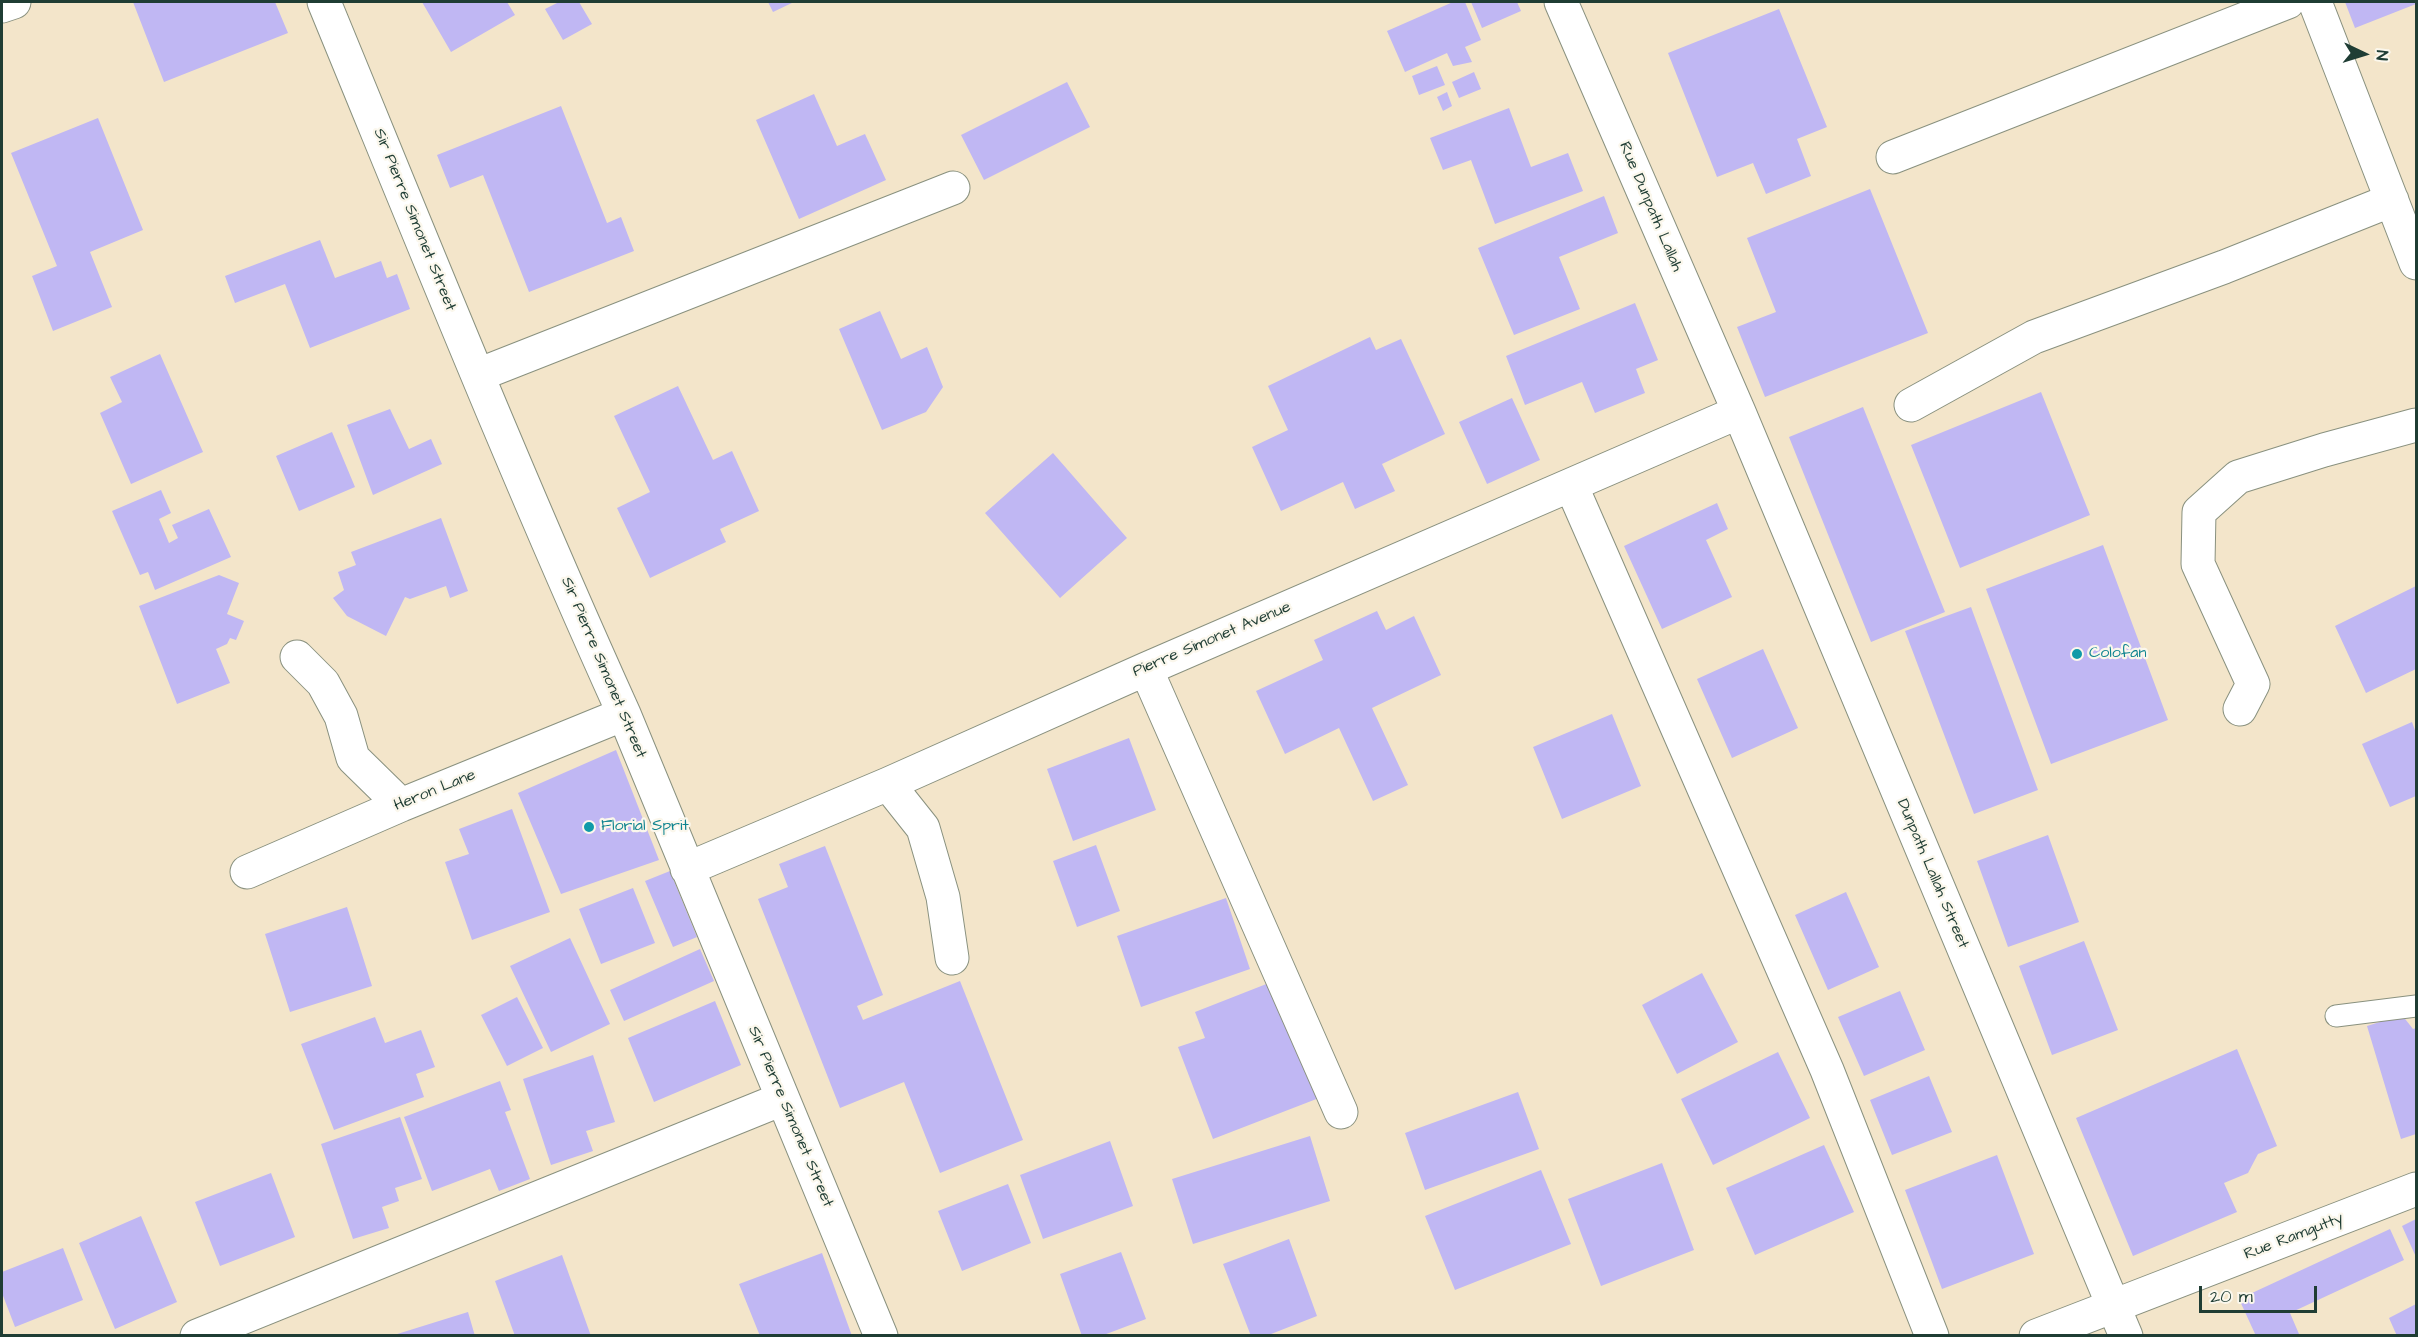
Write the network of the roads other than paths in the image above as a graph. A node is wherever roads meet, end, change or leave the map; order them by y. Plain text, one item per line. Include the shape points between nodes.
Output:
1 (14, 2) edge
2 (324, 2) edge
3 (1561, 2) edge
4 (2288, 2) edge
5 (2315, 2) edge
6 (2, 6) edge
7 (1893, 157) dead end
8 (953, 188) dead end
9 (2392, 200) junction
10 (2416, 262) edge
11 (478, 375) junction
12 (1911, 405) dead end
13 (1739, 412) junction
14 (2416, 426) edge
15 (1570, 485) junction
16 (297, 657) dead end
17 (1146, 669) junction
18 (2240, 709) dead end
19 (624, 714) junction
20 (888, 784) junction
21 (401, 805) junction
22 (687, 869) junction
23 (247, 872) dead end
24 (952, 958) dead end
25 (2416, 1006) edge
26 (2336, 1016) dead end
27 (782, 1100) junction
28 (1341, 1112) dead end
29 (2416, 1189) edge
30 (2120, 1321) edge
31 (196, 1335) edge
32 (881, 1335) edge
33 (1932, 1335) edge
34 (2036, 1335) edge

1 - 6 street
2 - 11 street, Sir Pierre Simonet Street
3 - 13 street, Rue Dunpath Lallah
4 - 7 street
5 - 9 street
8 - 11 street
9 - 10 street
9 - 12 street via 2034,337
11 - 19 street, Sir Pierre Simonet Street
13 - 15 street, Pierre Simonet Avenue
13 - 30 street, Dunpath Lallah Street
14 - 18 street via 2238,477 2199,512 2198,564 2253,684
15 - 17 street, Pierre Simonet Avenue
15 - 33 street via 1827,1070
16 - 21 street via 323,683 341,716 353,758
17 - 20 street, Pierre Simonet Avenue
17 - 28 street
19 - 21 street, Heron Lane
19 - 22 street, Sir Pierre Simonet Street
20 - 22 street, Pierre Simonet Avenue
20 - 24 street via 923,828 943,897
21 - 23 street, Heron Lane
22 - 27 street, Sir Pierre Simonet Street
25 - 26 lane
27 - 31 street
27 - 32 street, Sir Pierre Simonet Street
29 - 30 street, Rue Ramgutty
30 - 34 street, Rue Ramgutty

